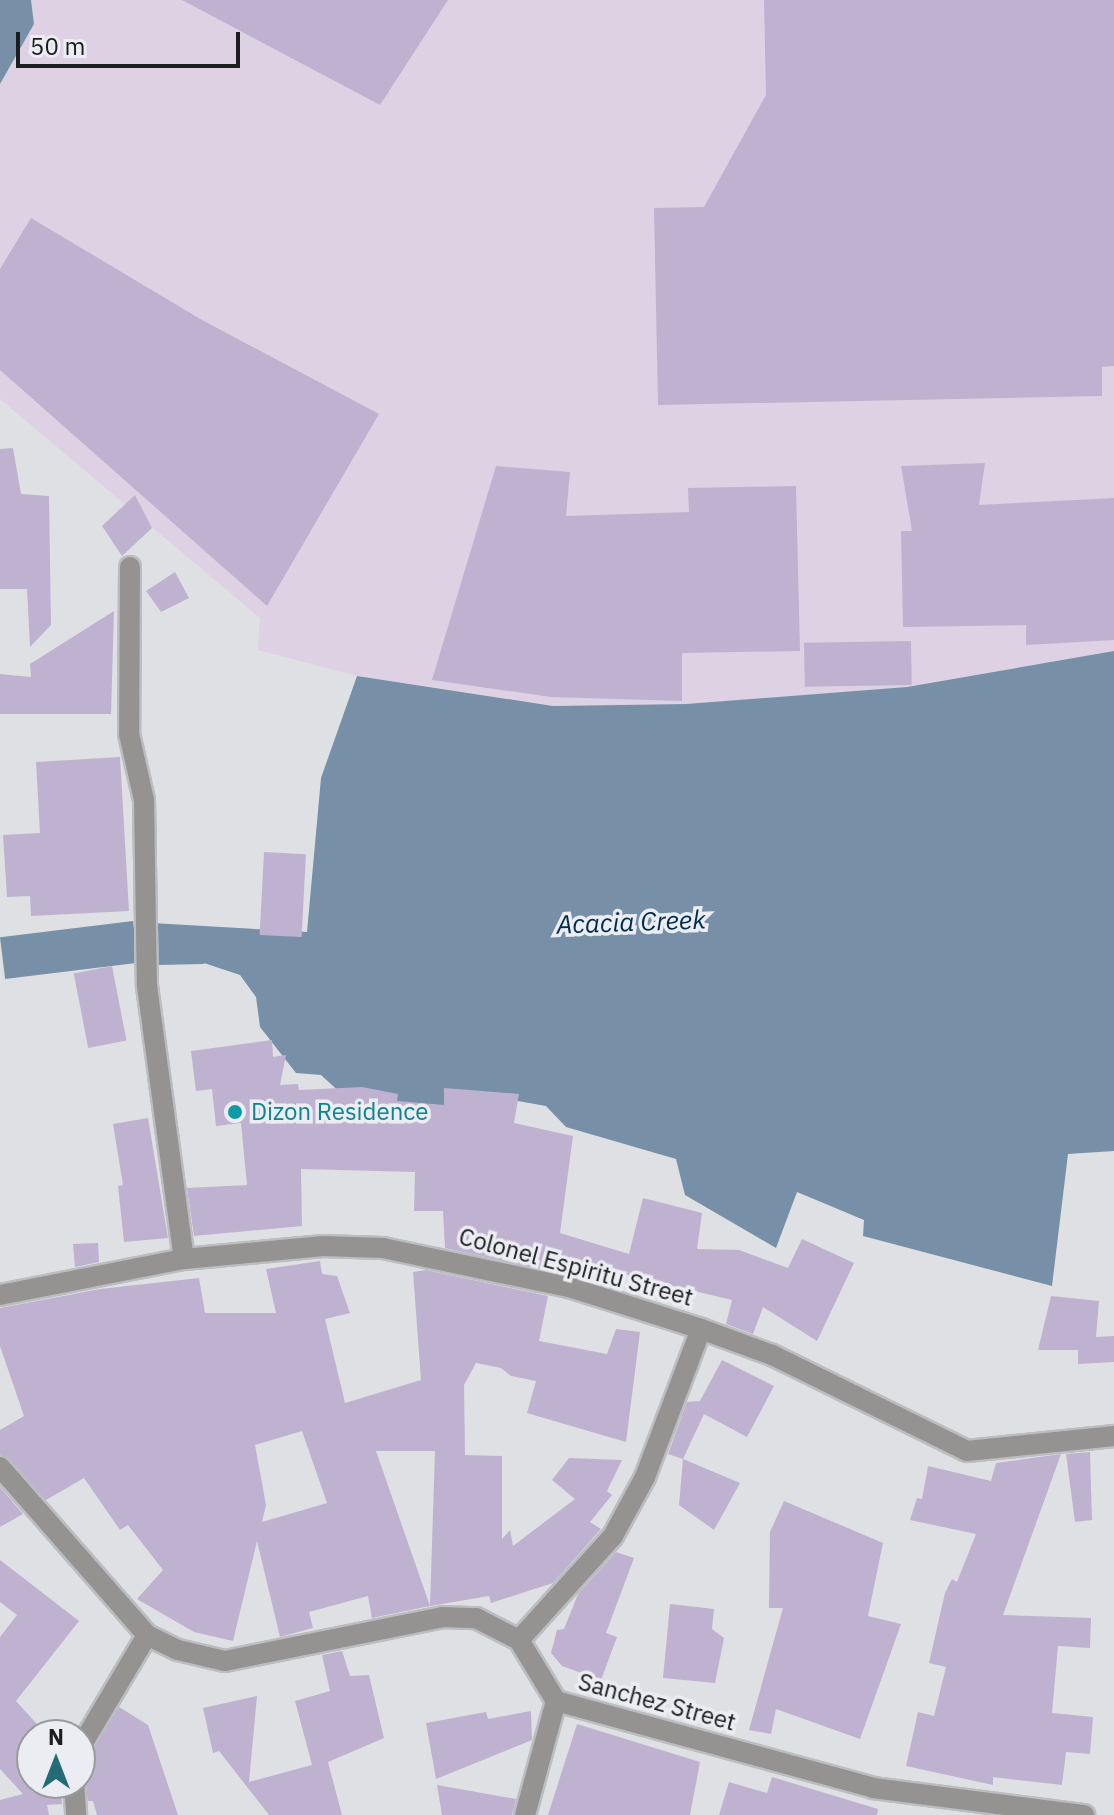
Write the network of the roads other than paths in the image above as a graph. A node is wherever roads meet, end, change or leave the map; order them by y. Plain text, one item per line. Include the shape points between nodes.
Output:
1 (130, 567) dead end
2 (184, 1259) junction
3 (0, 1295) edge
4 (701, 1329) junction
5 (1114, 1436) edge
6 (0, 1467) edge
7 (147, 1635) junction
8 (519, 1640) junction
9 (556, 1701) junction
10 (96, 1721) edge
11 (525, 1815) edge
12 (1084, 1815) edge

1 - 2 street via 129,734 144,800 147,986
2 - 3 street, Colonel Espiritu Street
2 - 4 street, Colonel Espiritu Street via 323,1246 383,1248 572,1288
4 - 5 street, Colonel Espiritu Street via 772,1355 967,1451
4 - 8 street via 645,1477 613,1536
6 - 7 street
7 - 8 street via 178,1650 225,1661 443,1617 476,1618
7 - 10 street
8 - 9 street, Sanchez Street
9 - 11 street
9 - 12 street, Sanchez Street via 873,1788

